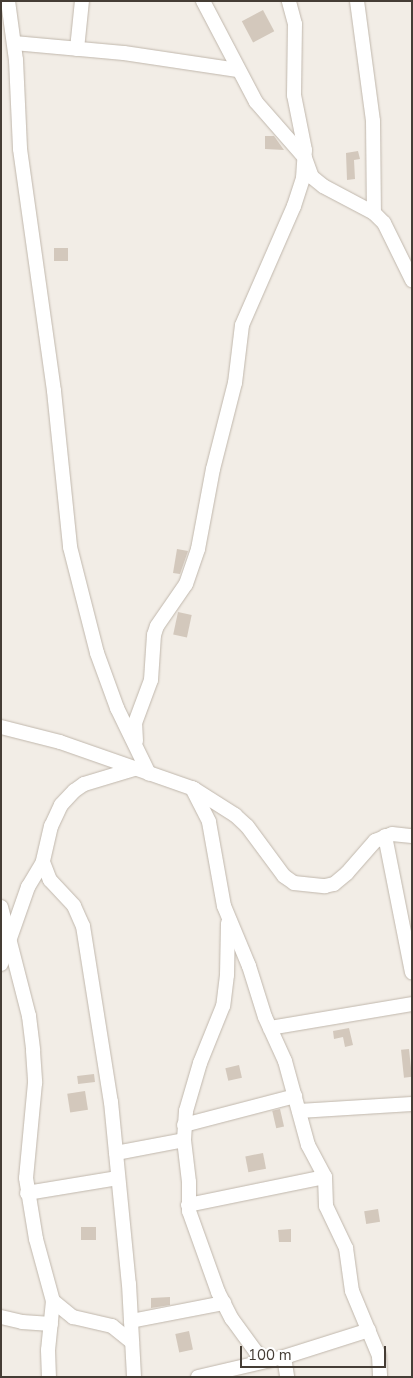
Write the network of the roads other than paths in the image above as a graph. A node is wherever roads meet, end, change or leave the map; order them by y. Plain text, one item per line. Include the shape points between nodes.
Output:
1 (8, 1) edge
2 (82, 1) edge
3 (202, 1) edge
4 (289, 1) edge
5 (357, 1) edge
6 (14, 43) junction
7 (77, 49) junction
8 (238, 70) junction
9 (305, 158) junction
10 (374, 213) junction
11 (410, 268) edge
12 (1, 728) edge
13 (137, 749) junction
14 (134, 769) junction
15 (149, 774) junction
16 (192, 788) junction
17 (385, 836) junction
18 (412, 836) edge
19 (43, 862) junction
20 (1, 907) edge
21 (228, 917) junction
22 (10, 941) junction
23 (1, 964) edge
24 (412, 972) edge
25 (412, 1004) edge
26 (270, 1028) junction
27 (296, 1096) junction
28 (412, 1104) edge
29 (299, 1111) junction
30 (184, 1125) junction
31 (184, 1140) junction
32 (116, 1153) junction
33 (325, 1177) junction
34 (118, 1178) junction
35 (27, 1193) junction
36 (188, 1205) junction
37 (53, 1301) junction
38 (224, 1303) junction
39 (1, 1317) edge
40 (131, 1321) junction
41 (51, 1324) junction
42 (370, 1330) junction
43 (132, 1342) junction
44 (284, 1357) junction
45 (268, 1361) junction
46 (224, 1374) edge
47 (49, 1377) edge
48 (134, 1377) edge
49 (198, 1377) edge
50 (287, 1377) edge
51 (380, 1377) edge

1 - 6 street
2 - 7 street
3 - 8 street
4 - 9 street via 295,24 294,95
5 - 10 street via 373,121
6 - 7 street
6 - 13 street via 20,149 54,392 70,548 97,653 117,708
7 - 8 street
8 - 9 street via 264,112
9 - 10 street via 314,179
9 - 13 street via 303,178 294,206 242,325 235,383 213,469 198,549 186,584 154,635 151,680 134,730
10 - 11 street
12 - 14 street via 60,742
13 - 15 street
14 - 15 street
14 - 19 street via 84,784 74,791 61,806 51,826
15 - 16 street
16 - 17 street via 236,815 284,876 294,883 334,884 369,847
16 - 21 street via 209,822 221,897
17 - 18 street
17 - 24 street
19 - 22 street via 28,887
19 - 32 street via 50,880 74,906 83,926
20 - 22 street
21 - 26 street
21 - 30 street via 223,1006 192,1086
22 - 23 street
22 - 35 street via 29,1016 33,1051 35,1083
25 - 26 street
26 - 27 street
27 - 29 street
27 - 30 street
28 - 29 street
29 - 33 street via 308,1145
30 - 31 street
31 - 32 street
31 - 36 street
32 - 34 street
33 - 36 street
33 - 42 street via 326,1206 346,1248 352,1291
34 - 35 street
34 - 40 street
35 - 37 street
36 - 38 street via 190,1218
37 - 41 street
37 - 43 street via 73,1317 112,1326
38 - 40 street
38 - 45 street via 247,1341
39 - 41 street
40 - 43 street
41 - 47 street
42 - 44 street
42 - 51 street via 379,1356
43 - 48 street
44 - 45 street
44 - 50 street
45 - 46 street
46 - 49 street

